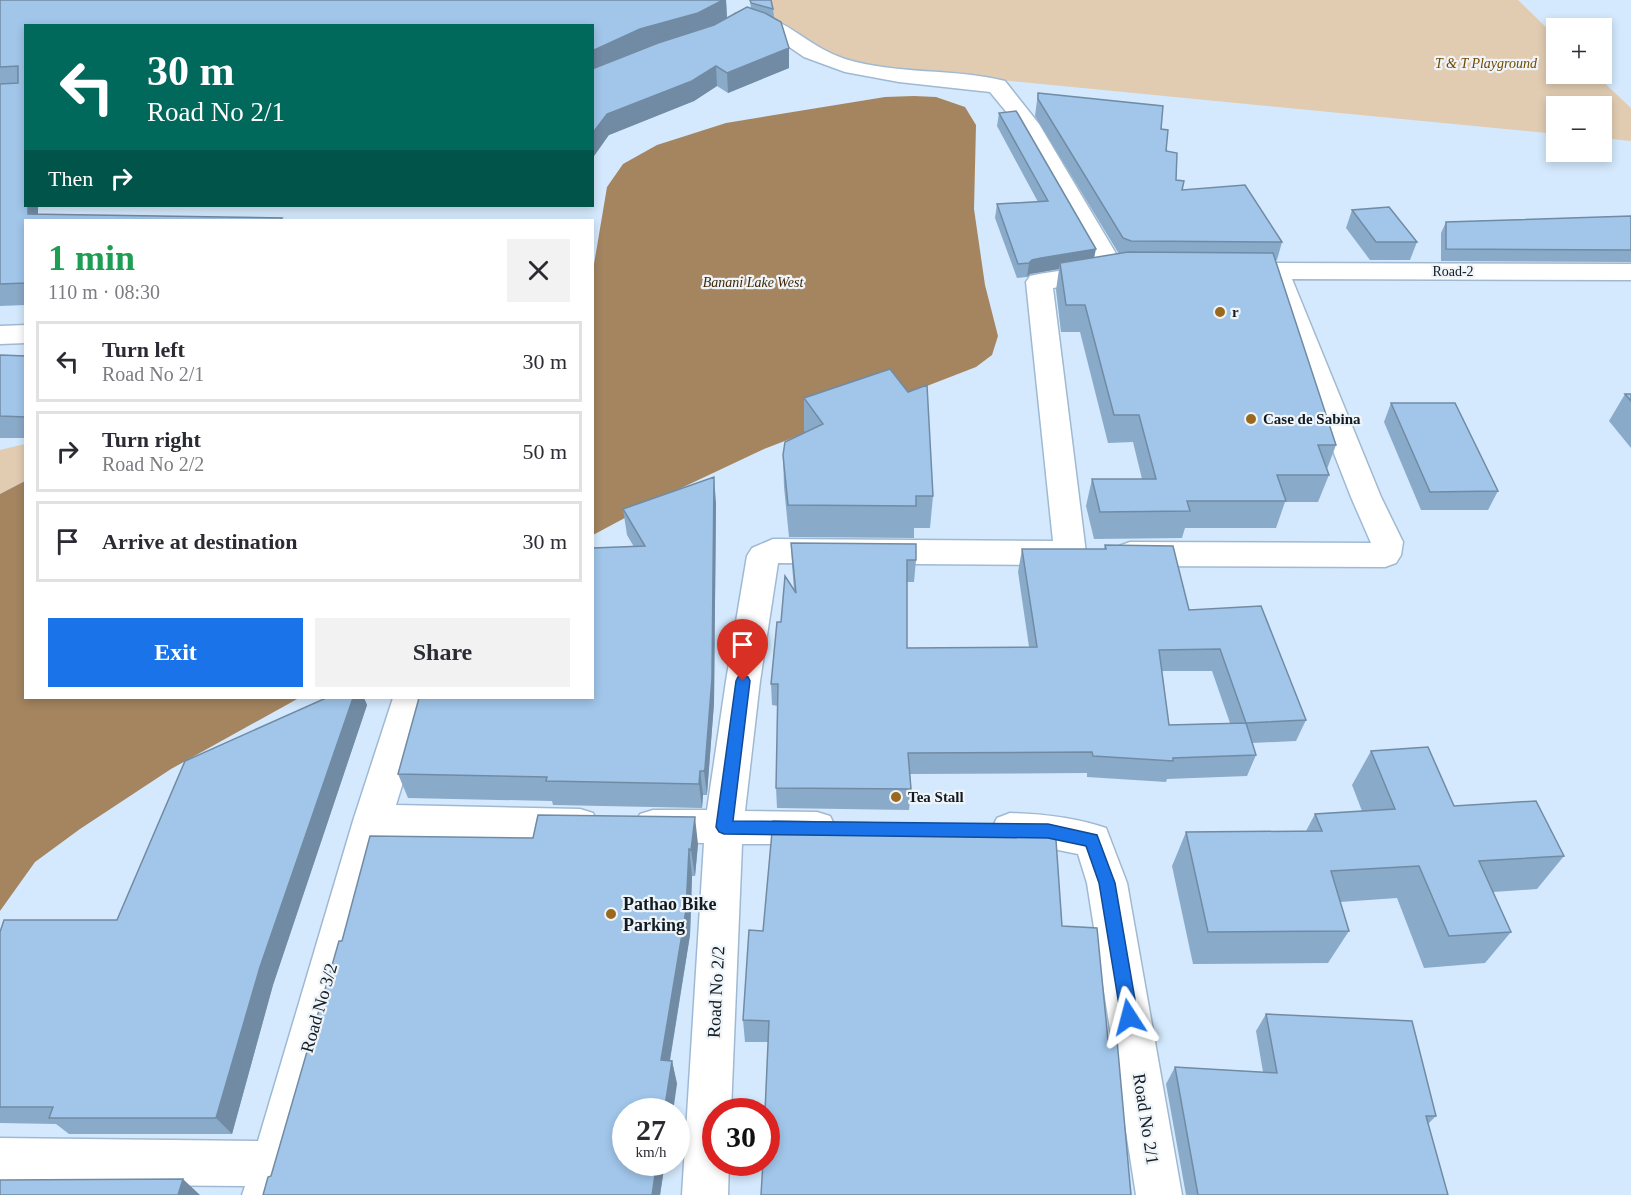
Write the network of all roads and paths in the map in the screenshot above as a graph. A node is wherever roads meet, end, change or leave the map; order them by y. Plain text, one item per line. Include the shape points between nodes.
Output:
1 (734, 15) edge
2 (1122, 269) junction
3 (1169, 270) edge
4 (1228, 270) edge
5 (1276, 271) junction
6 (1631, 272) edge
7 (24, 334) edge
8 (0, 335) edge
9 (1089, 553) junction
10 (411, 699) edge
11 (372, 821) junction
12 (724, 827) junction
13 (856, 829) edge
14 (976, 830) edge
15 (0, 1161) edge
16 (270, 1179) edge
17 (705, 1195) edge
18 (1159, 1195) edge

1 - 2 street via 760,18 801,46 849,66 997,86 1028,124 1108,262
2 - 3 street
2 - 9 street via 1039,282
4 - 5 street, Road-2
5 - 6 street, Road-2
5 - 9 street via 1387,542 1386,555
7 - 8 street
9 - 12 street, Road No 2/2 via 773,551 763,556
10 - 11 street, Road No 3/2
11 - 12 street
11 - 16 street, Road No 3/2
12 - 13 street
12 - 17 street, Road No 2/2
14 - 18 street, Road No 2/1 via 1048,831 1092,840 1107,883
15 - 16 street

